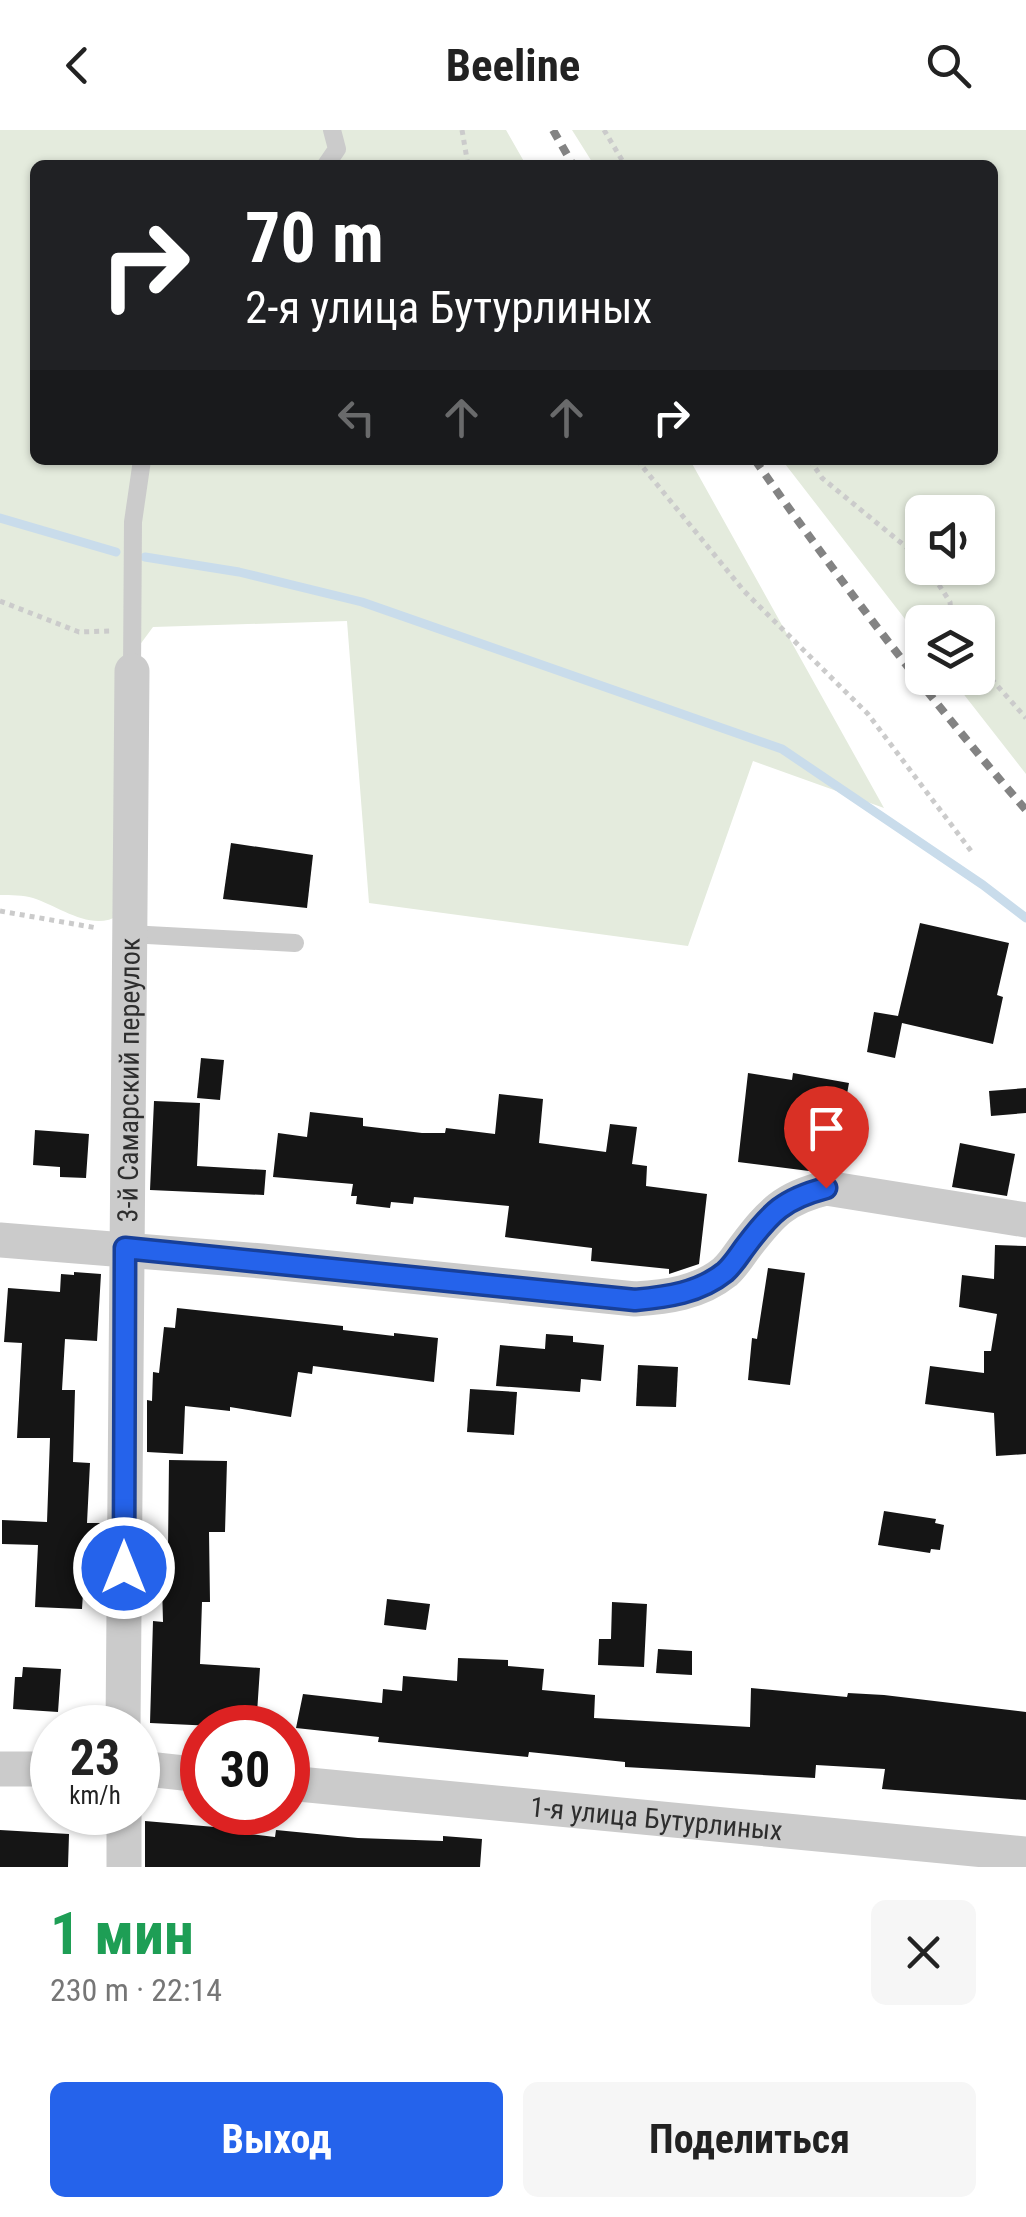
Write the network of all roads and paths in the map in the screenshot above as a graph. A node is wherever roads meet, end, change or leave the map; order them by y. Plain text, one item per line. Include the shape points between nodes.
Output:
1 (332, 130) edge
2 (462, 130) edge
3 (604, 130) edge
4 (329, 160) edge
5 (467, 160) edge
6 (622, 160) edge
7 (141, 465) edge
8 (641, 465) edge
9 (813, 465) edge
10 (905, 546) edge
11 (0, 601) edge
12 (132, 630) junction
13 (132, 672) joint
14 (995, 683) edge
15 (1026, 718) edge
16 (971, 850) dead end
17 (0, 911) edge
18 (130, 934) junction
19 (295, 944) dead end
20 (1026, 1220) edge
21 (0, 1240) edge
22 (125, 1248) junction
23 (123, 1705) edge
24 (0, 1768) edge
25 (30, 1769) edge
26 (310, 1785) edge
27 (124, 1835) edge
28 (1026, 1854) edge
29 (124, 1867) edge

1 - 4 lane via 336,149
2 - 5 path
3 - 6 path
7 - 12 lane via 133,522
8 - 16 path via 744,592 868,714
9 - 10 path
11 - 12 path via 78,632
12 - 13 lane
13 - 18 street, 3-й Самарский переулок
14 - 15 path
17 - 18 path
18 - 19 lane
18 - 22 street, 3-й Самарский переулок
20 - 22 street via 826,1188 782,1204 727,1270 698,1288 635,1300
21 - 22 street
22 - 23 street, 3-й Самарский переулок
24 - 25 street
26 - 28 street, 1-я улица Бутурлиных
27 - 29 street

